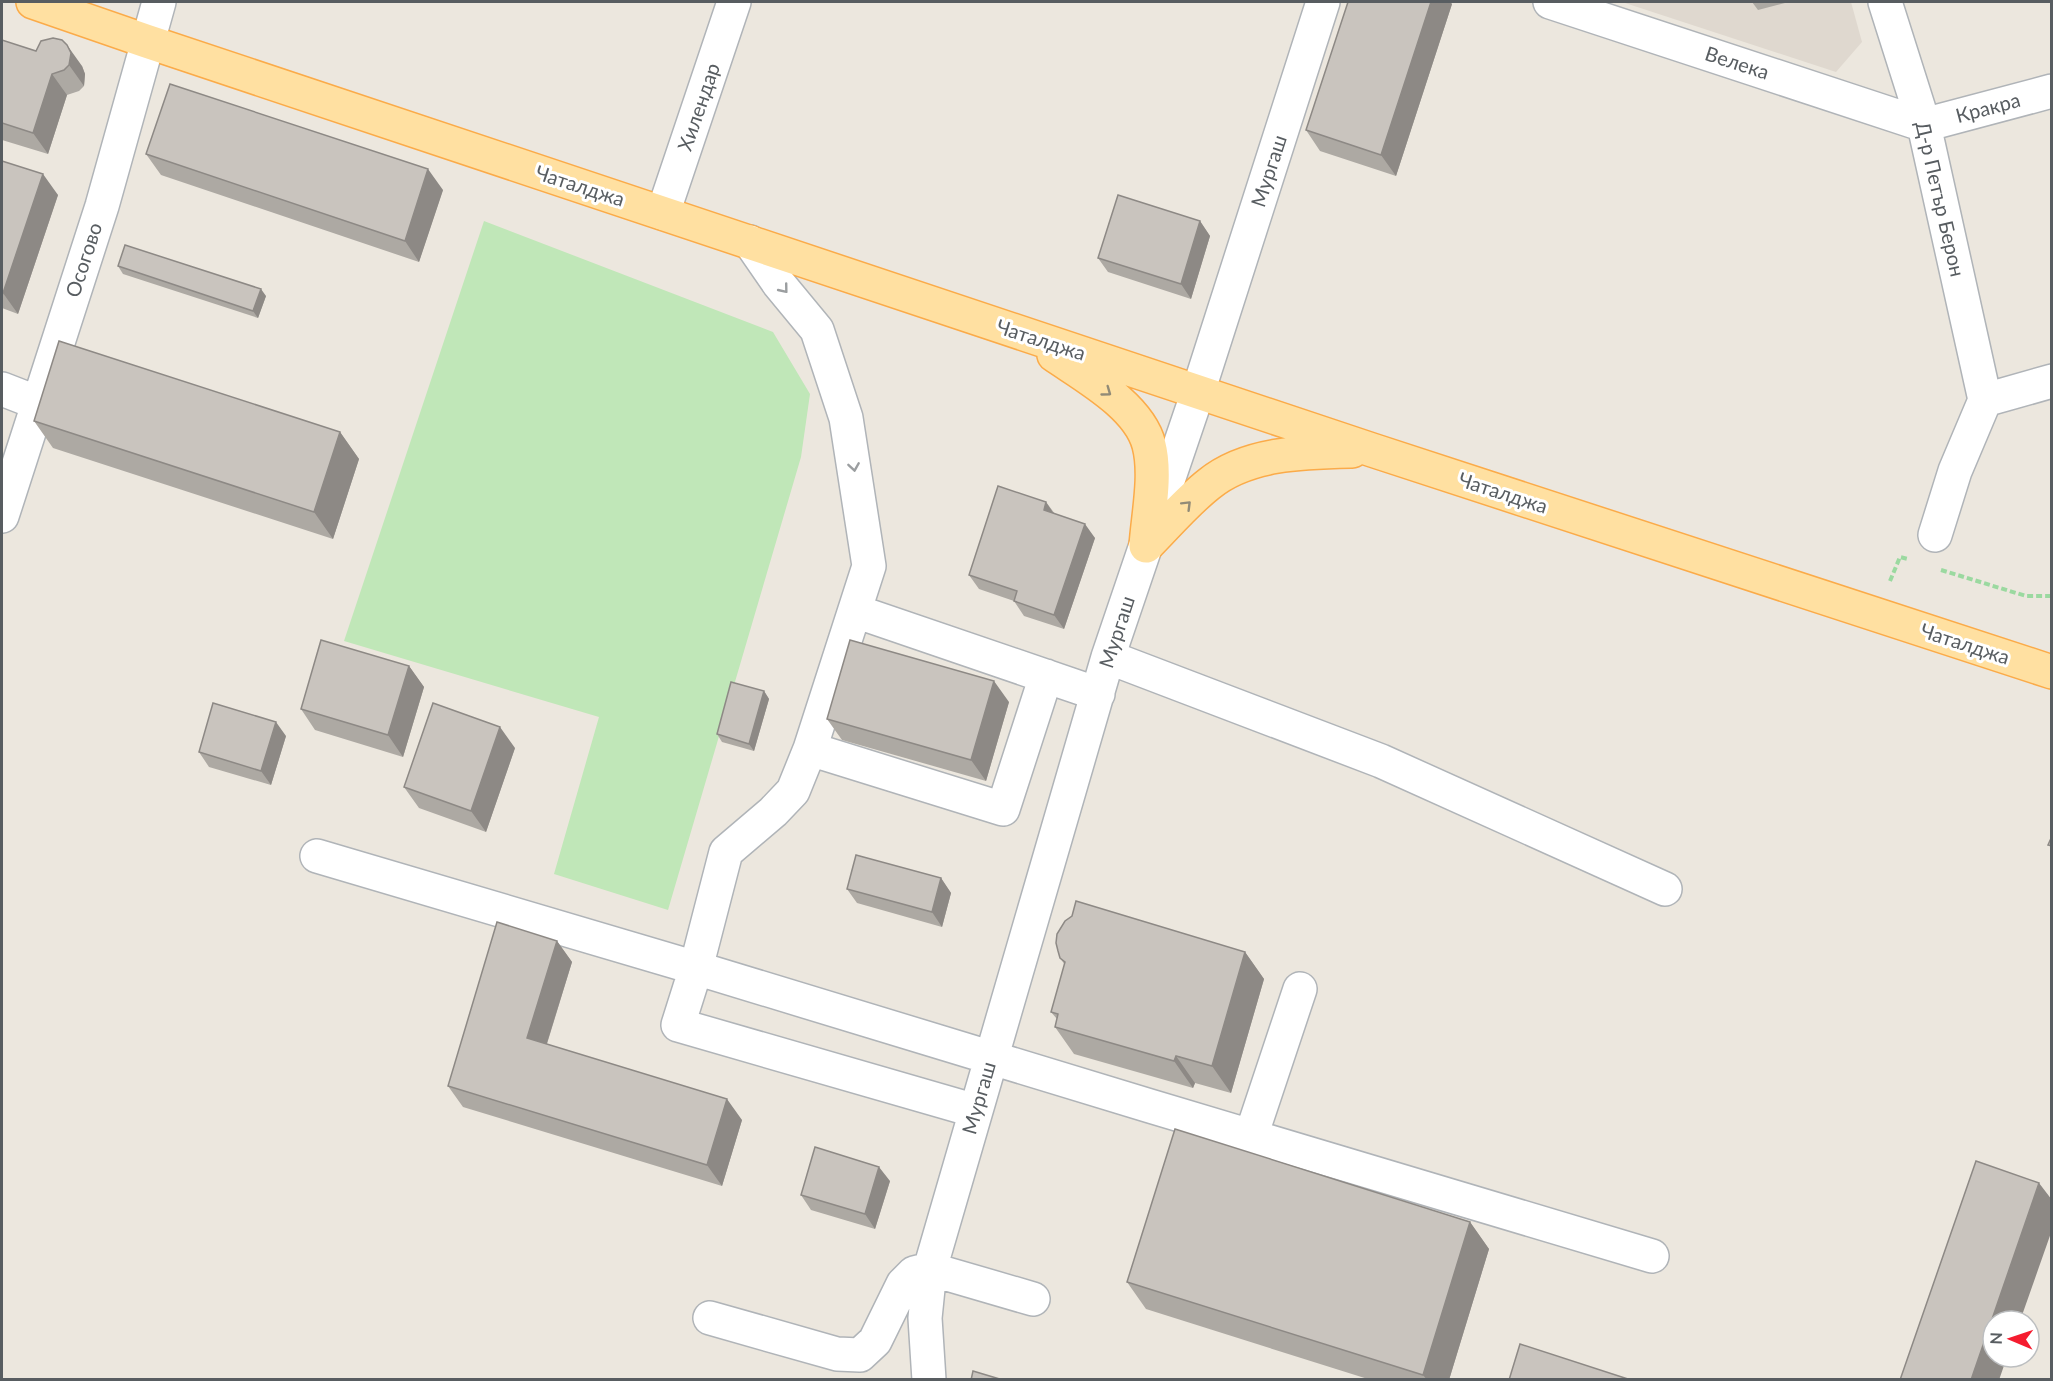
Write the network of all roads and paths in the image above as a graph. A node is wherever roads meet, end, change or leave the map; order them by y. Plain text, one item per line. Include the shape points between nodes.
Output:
1 (33, 2) edge
2 (159, 2) edge
3 (734, 2) edge
4 (1323, 2) edge
5 (1550, 2) edge
6 (1885, 2) edge
7 (146, 41) junction
8 (2052, 91) edge
9 (1924, 125) junction
10 (663, 213) junction
11 (750, 242) junction
12 (1025, 334) junction
13 (2052, 381) edge
14 (2, 389) edge
15 (1198, 392) junction
16 (1985, 400) junction
17 (38, 403) junction
18 (1372, 450) junction
19 (2, 516) edge
20 (1935, 535) dead end
21 (1146, 546) junction
22 (1911, 560) dead end
23 (1931, 567) dead end
24 (2052, 596) edge
25 (855, 611) junction
26 (1877, 615) junction
27 (1108, 657) junction
28 (2052, 672) edge
29 (1046, 676) junction
30 (1098, 694) junction
31 (810, 749) junction
32 (317, 856) dead end
33 (1665, 889) dead end
34 (696, 968) junction
35 (1300, 989) dead end
36 (991, 1058) junction
37 (976, 1111) junction
38 (1251, 1136) junction
39 (1652, 1256) dead end
40 (930, 1269) junction
41 (1033, 1299) dead end
42 (710, 1318) dead end
43 (929, 1380) edge

1 - 7 main road, Чаталджа
2 - 7 street, Осогово
3 - 10 street, Хилендар
4 - 15 street, Мургаш
5 - 9 street, Велека
6 - 9 street, Д-р Петър Берон
7 - 10 main road, Чаталджа
7 - 17 street, Осогово via 102,206
8 - 9 street, Кракра
9 - 16 street, Д-р Петър Берон
10 - 11 main road, Чаталджа
11 - 12 main road, Чаталджа
11 -> 25 street via 817,330 846,418 869,566
12 - 15 main road, Чаталджа
12 -> 21 main road via 1117,399 1142,427 1152,471
13 - 16 street
14 - 17 street
15 - 18 main road, Чаталджа
15 - 21 street, Мургаш
16 - 20 street via 1955,471
17 - 19 street, Осогово
21 -> 18 main road via 1208,484 1248,463 1323,451
18 - 26 main road, Чаталджа
21 - 27 street, Мургаш
22 - 26 path via 1900,557
23 - 24 path via 2026,596
25 - 29 street
25 - 31 street
26 - 28 main road, Чаталджа
27 - 30 street, Мургаш
27 - 33 street via 1381,760
29 - 30 street
29 - 31 street via 1003,809
30 - 36 street, Мургаш
31 - 34 street via 793,791 726,852
32 - 34 street
34 - 36 street
34 - 37 street via 678,1025
35 - 38 street
36 - 37 street, Мургаш
36 - 38 street
37 - 40 street, Мургаш
38 - 39 street
40 - 41 street
40 - 42 street via 914,1273 903,1284 875,1341 860,1355 837,1354
40 - 43 street, Мургаш via 925,1318

